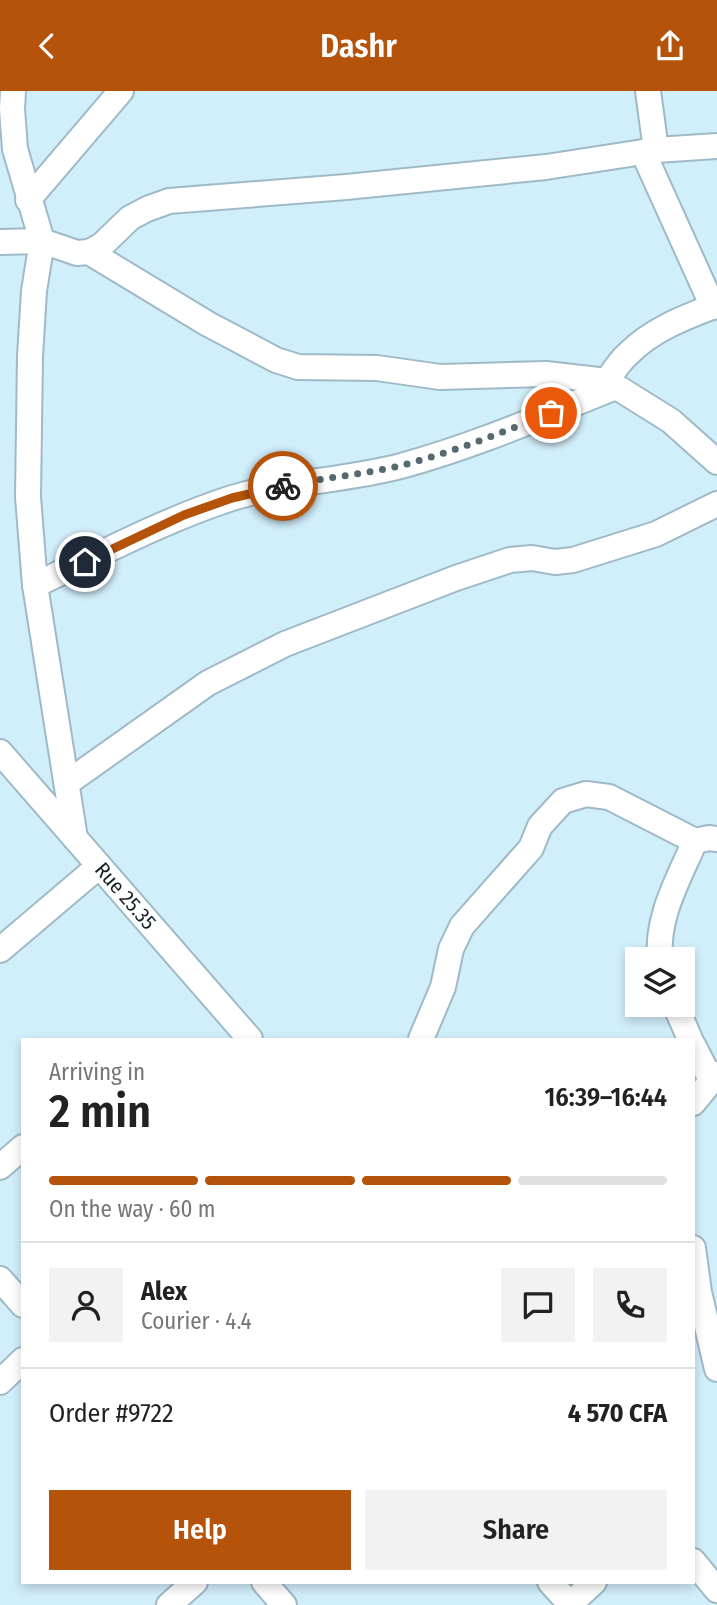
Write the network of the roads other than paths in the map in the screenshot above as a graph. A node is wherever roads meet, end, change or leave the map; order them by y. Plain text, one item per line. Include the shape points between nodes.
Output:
1 (13, 91) edge
2 (121, 91) edge
3 (648, 91) edge
4 (717, 146) edge
5 (650, 151) junction
6 (29, 200) junction
7 (42, 241) junction
8 (0, 242) edge
9 (89, 252) junction
10 (715, 306) edge
11 (611, 384) junction
12 (717, 461) edge
13 (717, 504) edge
14 (35, 585) junction
15 (0, 752) edge
16 (67, 783) junction
17 (709, 836) edge
18 (75, 838) junction
19 (99, 866) junction
20 (659, 947) edge
21 (0, 950) edge
22 (680, 1017) edge
23 (249, 1038) edge
24 (421, 1038) edge
25 (690, 1038) edge
26 (695, 1048) edge
27 (714, 1077) edge
28 (695, 1101) edge
29 (695, 1263) edge
30 (0, 1279) edge
31 (21, 1303) edge
32 (716, 1360) edge
33 (21, 1362) edge
34 (0, 1382) edge
35 (695, 1564) edge
36 (193, 1584) edge
37 (266, 1584) edge
38 (552, 1584) edge
39 (592, 1584) edge
40 (717, 1590) edge
41 (169, 1605) edge
42 (284, 1605) edge
43 (570, 1605) edge

1 - 6 street via 15,149
2 - 6 street
3 - 5 street
4 - 5 street
5 - 9 street via 506,171 169,201 130,218
5 - 10 street
6 - 7 street
7 - 8 street
7 - 9 street via 77,253
7 - 14 street via 29,381 28,497
9 - 11 street via 208,324 276,361 298,367 377,368 440,377 546,374
10 - 11 street via 650,335 627,354
11 - 12 street via 671,421
11 - 14 street via 486,439 401,466 232,498 184,515
13 - 16 street via 656,534 573,560 510,560 285,644 208,683
14 - 16 street
15 - 18 street, Rue 25.35
16 - 18 street
17 - 20 street via 666,912
17 - 24 street via 609,797 586,794 563,801 540,826 531,848 462,926
18 - 19 street, Rue 25.35
19 - 21 street
19 - 23 street, Rue 25.35
22 - 25 street
26 - 27 street
27 - 28 street
29 - 32 street
30 - 31 street
33 - 34 street
35 - 40 street
36 - 41 street
37 - 42 street
38 - 43 street
39 - 43 street

